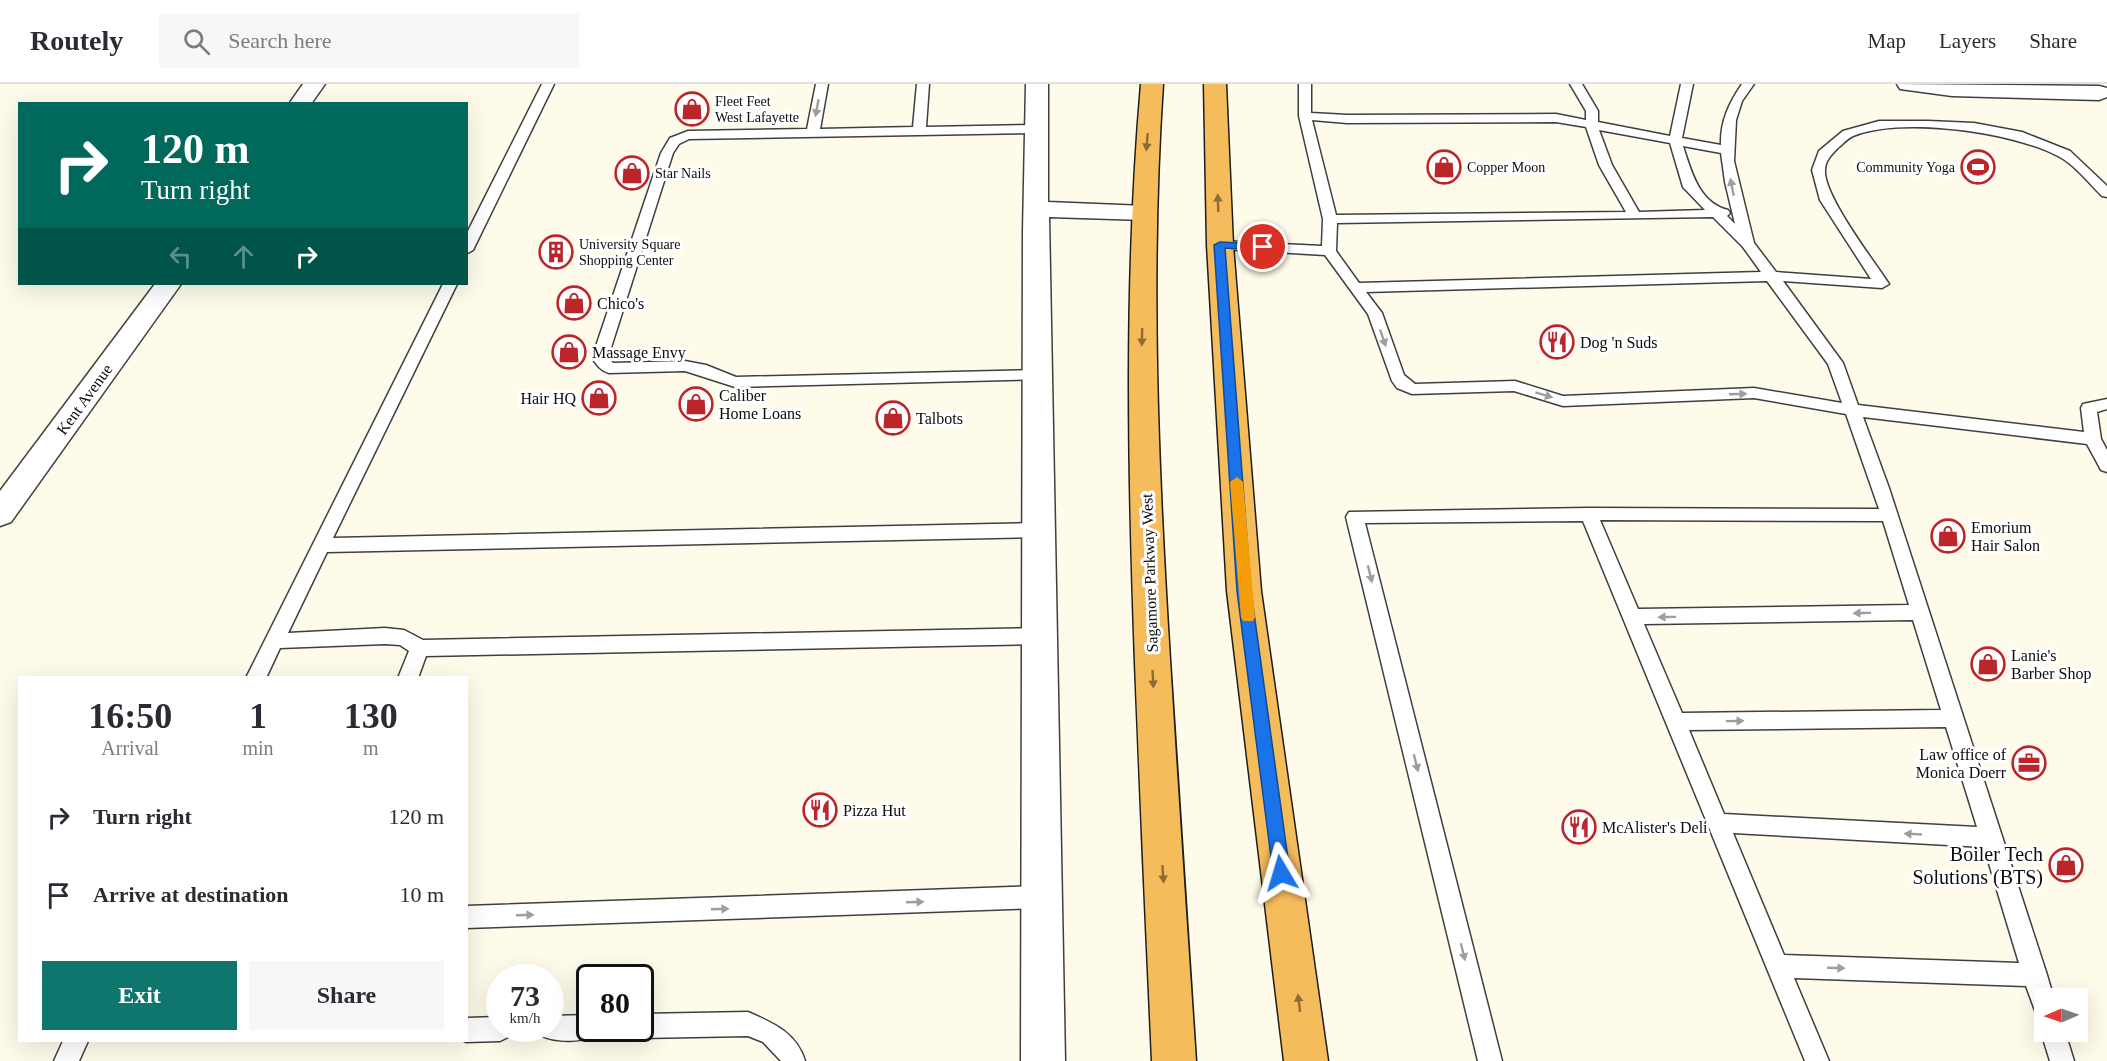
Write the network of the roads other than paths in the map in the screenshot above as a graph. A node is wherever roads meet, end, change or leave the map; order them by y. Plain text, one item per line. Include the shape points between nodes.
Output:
1 (314, 84) edge
2 (548, 84) edge
3 (822, 84) edge
4 (923, 84) edge
5 (1037, 84) edge
6 (1152, 84) edge
7 (1215, 84) edge
8 (1305, 84) edge
9 (1576, 84) edge
10 (1687, 84) edge
11 (1748, 84) edge
12 (1908, 84) edge
13 (2098, 92) edge
14 (301, 102) edge
15 (1305, 116) junction
16 (1590, 124) junction
17 (1036, 129) junction
18 (919, 131) junction
19 (813, 133) junction
20 (1675, 140) junction
21 (1728, 150) junction
22 (2107, 194) edge
23 (1036, 209) junction
24 (1738, 212) junction
25 (1145, 213) junction
26 (1716, 213) junction
27 (1635, 216) junction
28 (1330, 219) junction
29 (1748, 244) junction
30 (468, 245) edge
31 (1220, 245) junction
32 (1329, 251) junction
33 (1771, 276) junction
34 (167, 285) edge
35 (450, 285) edge
36 (1354, 288) junction
37 (1037, 375) junction
38 (2107, 404) edge
39 (1853, 410) junction
40 (2092, 439) junction
41 (2107, 466) edge
42 (0, 514) edge
43 (1589, 514) junction
44 (1889, 516) junction
45 (1038, 530) junction
46 (321, 545) junction
47 (1920, 612) junction
48 (1632, 617) junction
49 (1039, 636) junction
50 (274, 642) junction
51 (420, 648) junction
52 (257, 676) edge
53 (409, 676) edge
54 (1953, 718) junction
55 (1676, 722) junction
56 (1718, 824) junction
57 (1992, 838) junction
58 (1041, 897) junction
59 (468, 918) edge
60 (1778, 966) junction
61 (2035, 975) junction
62 (2039, 988) edge
63 (654, 1026) edge
64 (486, 1029) edge
65 (468, 1030) edge
66 (76, 1042) edge
67 (2056, 1042) edge
68 (66, 1061) edge
69 (793, 1061) edge
70 (1043, 1061) edge
71 (1174, 1061) edge
72 (1306, 1061) edge
73 (1490, 1061) edge
74 (1817, 1061) edge
75 (2062, 1061) edge

1 - 14 street
2 - 30 lane
3 -> 19 lane
4 - 18 lane
5 - 17 street
6 -> 25 highway, Sagamore Parkway West
31 -> 7 highway
8 - 15 lane
9 - 16 lane via 1593,111
10 - 20 lane
11 - 21 lane via 1730,117
12 - 13 street via 1952,89
15 - 16 lane via 1556,118
15 - 28 lane
16 - 20 lane
16 - 27 lane
17 - 18 lane
17 - 23 street
18 - 19 lane
19 - 37 lane via 688,135 678,137 670,145 600,357 609,368 684,366 735,382
20 - 21 lane
20 - 26 lane via 1690,187
24 -> 21 lane
22 - 33 lane via 2065,154 2022,136 1974,127 1879,125 1846,134 1824,154 1818,170 1827,200 1882,284
23 - 25 street
23 - 37 street
24 - 26 lane
24 - 29 lane
25 -> 71 highway, Sagamore Parkway West via 1142,343 1146,532
26 - 27 lane
26 - 29 lane
27 - 28 lane
28 - 32 lane
29 - 33 lane
31 - 32 lane
72 -> 31 highway via 1244,591
32 - 36 lane
33 - 36 lane
33 - 39 lane via 1835,363
34 - 42 street, Kent Avenue
35 - 46 lane
36 -> 39 lane via 1375,313 1397,377 1412,389 1515,386 1563,401 1754,393
37 - 45 street
38 - 40 lane via 2089,408
39 - 40 lane
39 - 44 lane
40 - 41 lane
43 - 44 lane
43 - 48 lane
43 -> 73 lane via 1356,517
44 - 47 lane
45 - 46 lane
45 - 49 street
46 - 50 lane
47 -> 48 lane
47 - 54 lane
48 - 55 lane
49 - 51 lane
49 - 58 street
50 - 51 lane via 385,636 404,638
50 - 52 lane
51 - 53 lane
55 -> 54 lane
54 - 57 lane
55 - 56 lane
57 -> 56 lane
56 - 60 lane
57 - 61 lane
59 -> 58 lane
58 - 70 street
60 -> 61 lane
60 - 74 lane
61 - 62 lane
63 - 69 lane via 748,1024 771,1034
64 - 65 lane
66 - 68 lane
67 - 75 lane

